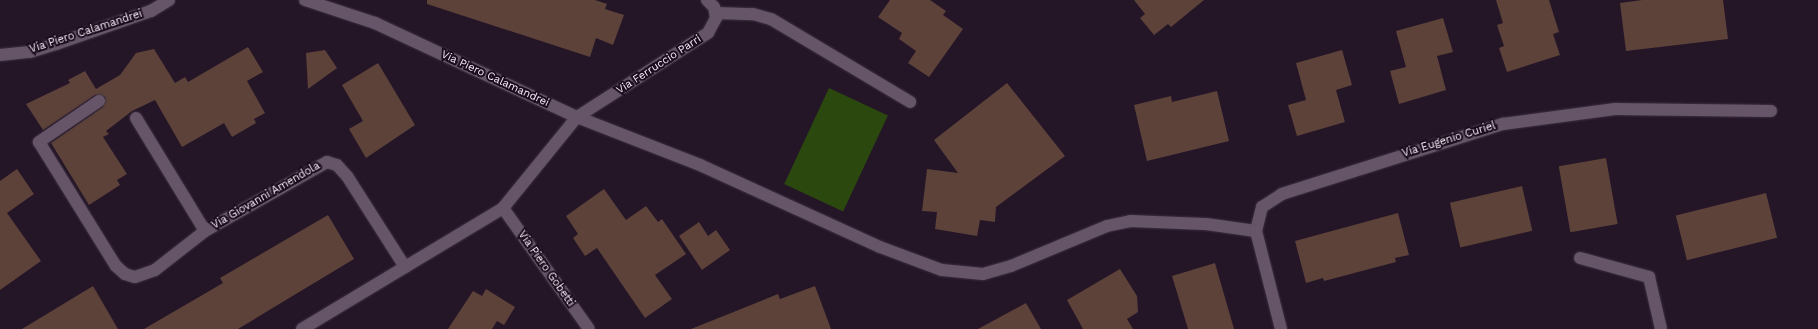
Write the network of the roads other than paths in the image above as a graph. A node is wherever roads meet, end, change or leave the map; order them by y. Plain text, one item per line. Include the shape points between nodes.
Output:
1 (169, 0) edge
2 (305, 0) edge
3 (707, 0) edge
4 (716, 13) junction
5 (0, 55) edge
6 (99, 101) dead end
7 (910, 102) dead end
8 (1771, 111) dead end
9 (577, 117) junction
10 (136, 118) dead end
11 (504, 208) junction
12 (205, 231) junction
13 (1256, 231) junction
14 (1580, 258) dead end
15 (405, 267) junction
16 (302, 329) edge
17 (589, 329) edge
18 (1281, 329) edge
19 (1661, 329) edge

1 - 5 street, Via Piero Calamandrei via 151,11 56,44 30,52
2 - 9 street, Via Piero Calamandrei via 375,23
3 - 4 street
4 - 7 street via 753,14 776,21
4 - 9 street, Via Ferruccio Parri via 712,29 702,38
6 - 12 street, Via Giovanni Amendola via 39,142 116,266 129,276 142,276 165,263
8 - 13 street, Via Eugenio Curiel via 1615,109 1490,127 1282,194 1262,207
9 - 11 street
9 - 13 street, Via Piero Calamandrei via 700,165 909,260 956,273 983,274 997,270 1107,226 1125,222 1206,224
10 - 12 street
11 - 15 street
11 - 17 street, Via Piero Gobetti
12 - 15 street, Via Giovanni Amendola via 316,166 332,163 347,176
13 - 18 street, Via Eugenio Curiel
14 - 19 street via 1649,277
15 - 16 street

